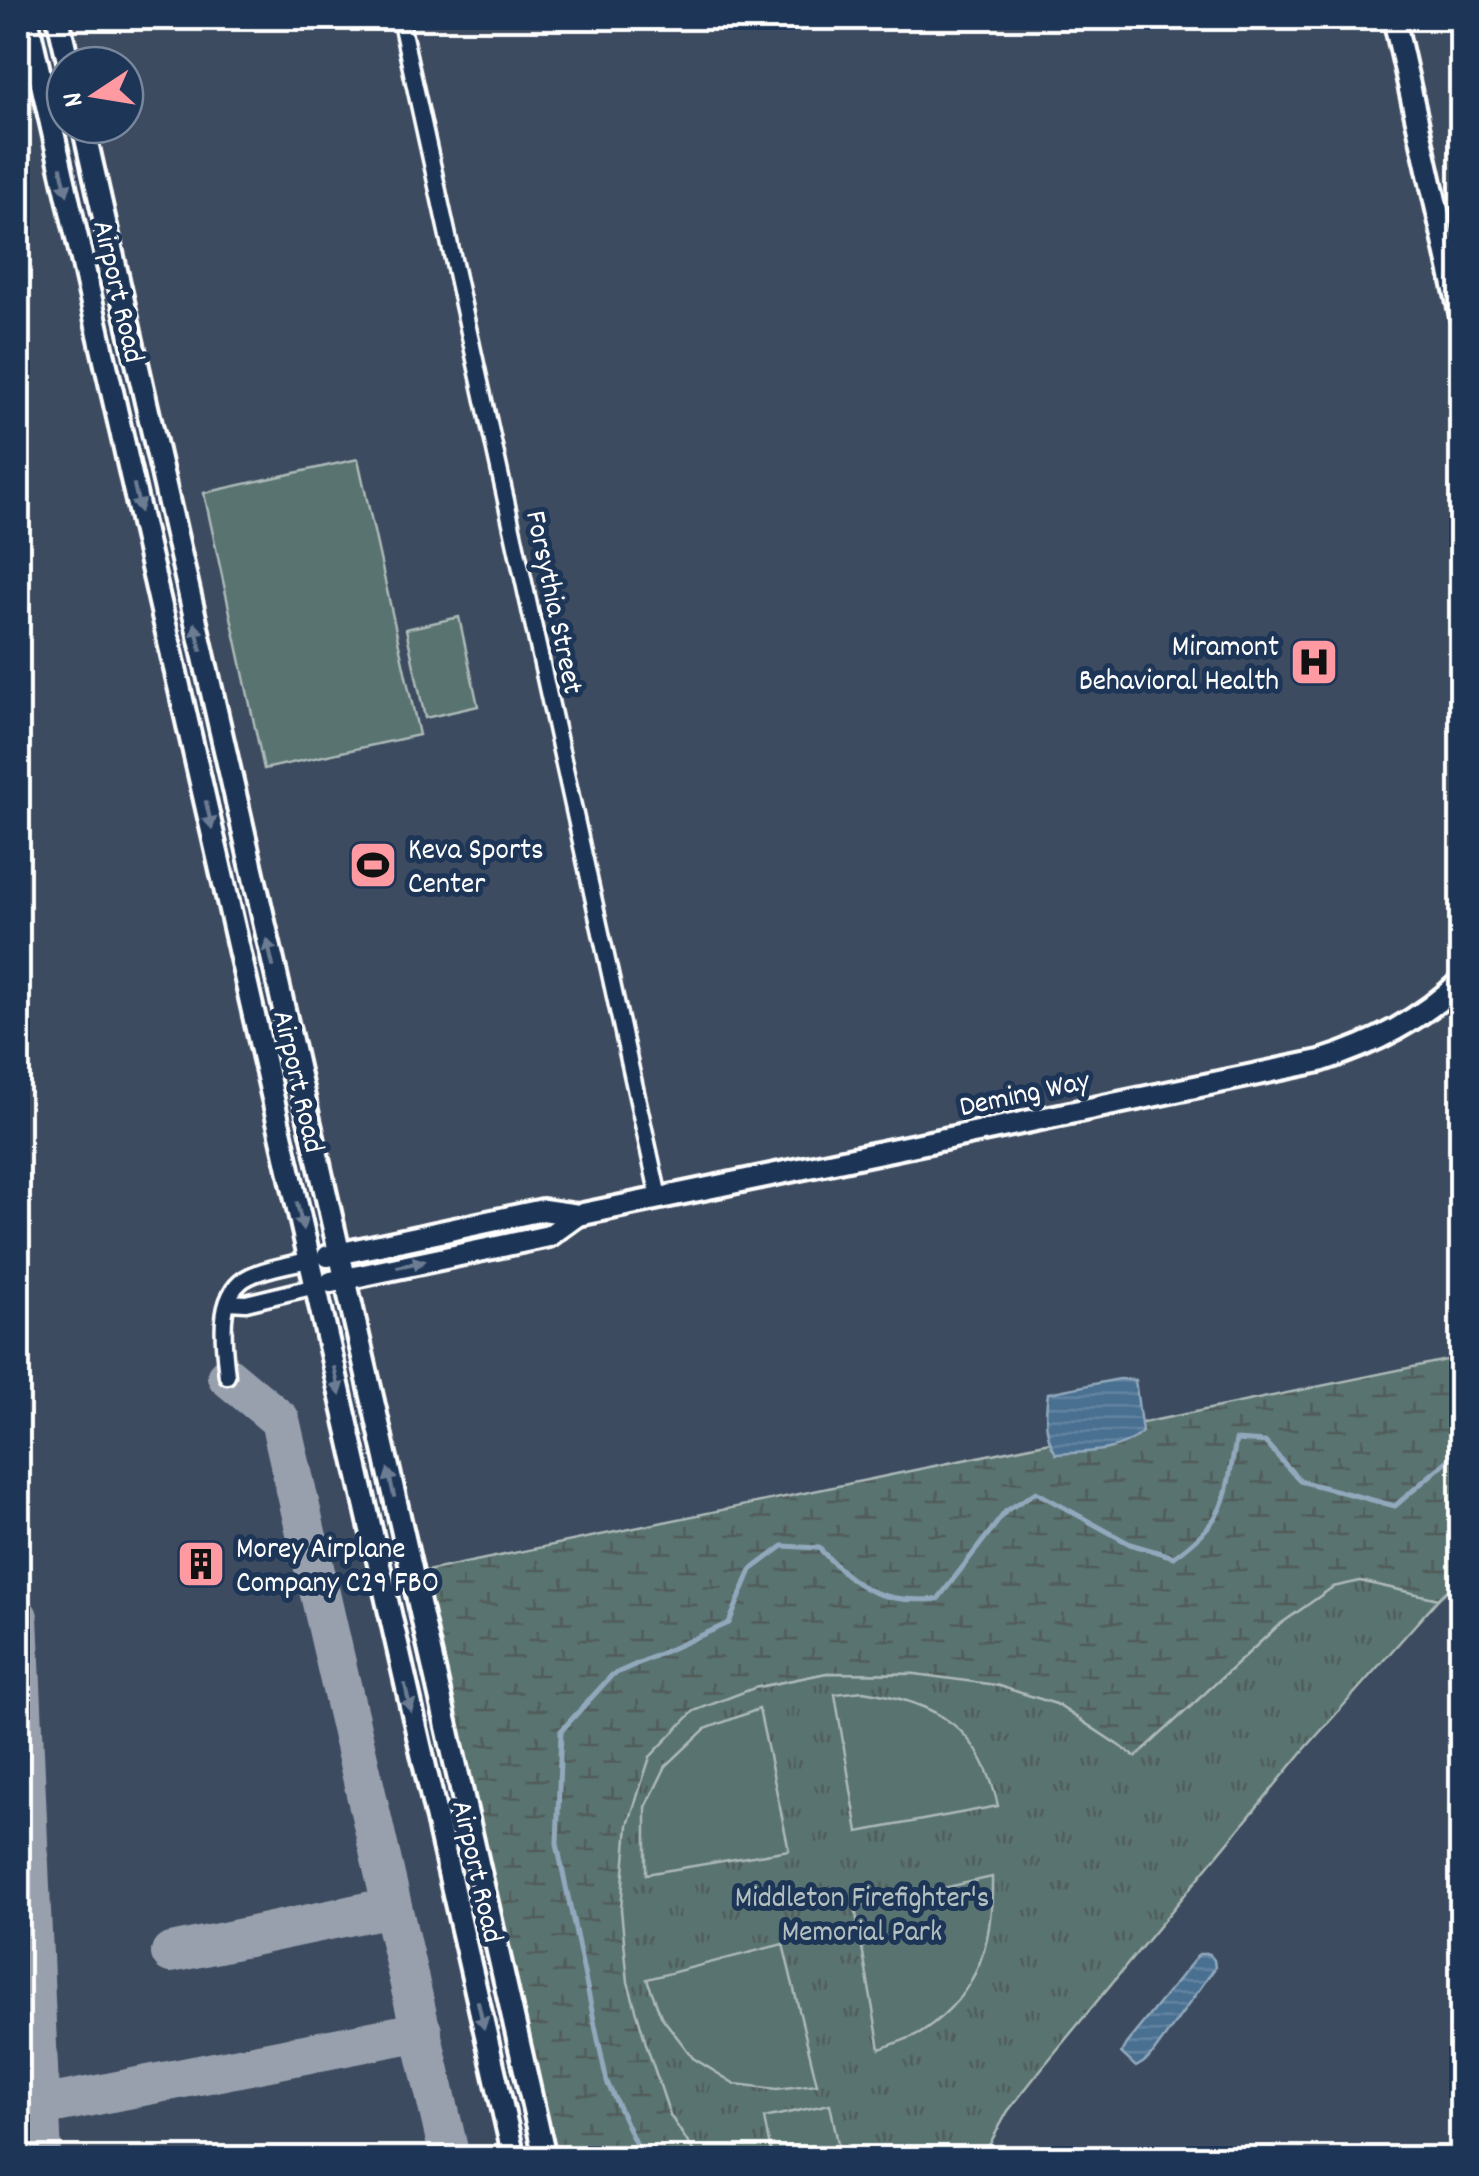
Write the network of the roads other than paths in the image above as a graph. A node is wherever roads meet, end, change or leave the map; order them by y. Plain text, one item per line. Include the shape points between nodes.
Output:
1 (27, 18) edge
2 (58, 18) edge
3 (400, 18) edge
4 (1394, 18) edge
5 (64, 45) edge
6 (88, 145) edge
7 (1462, 321) edge
8 (1462, 980) edge
9 (659, 1197) junction
10 (578, 1215) junction
11 (338, 1253) junction
12 (310, 1260) junction
13 (344, 1280) junction
14 (316, 1286) junction
15 (228, 1302) junction
16 (227, 1376) dead end
17 (514, 2158) edge
18 (544, 2158) edge

1 -> 12 street, Airport Road
2 - 5 street
3 - 9 street, Forsythia Street
4 - 7 street
11 -> 6 street, Airport Road
8 - 9 street, Deming Way via 1414,1020 1320,1061
9 - 10 street, Deming Way
10 - 11 street, Deming Way via 543,1210
13 -> 10 street, Deming Way via 548,1236
11 - 12 street, Deming Way
11 - 13 street, Airport Road
12 - 14 street, Airport Road
12 - 15 street via 252,1274
13 - 14 street, Deming Way
18 -> 13 street, Airport Road
14 - 15 street
14 -> 17 street, Airport Road
15 - 16 street

